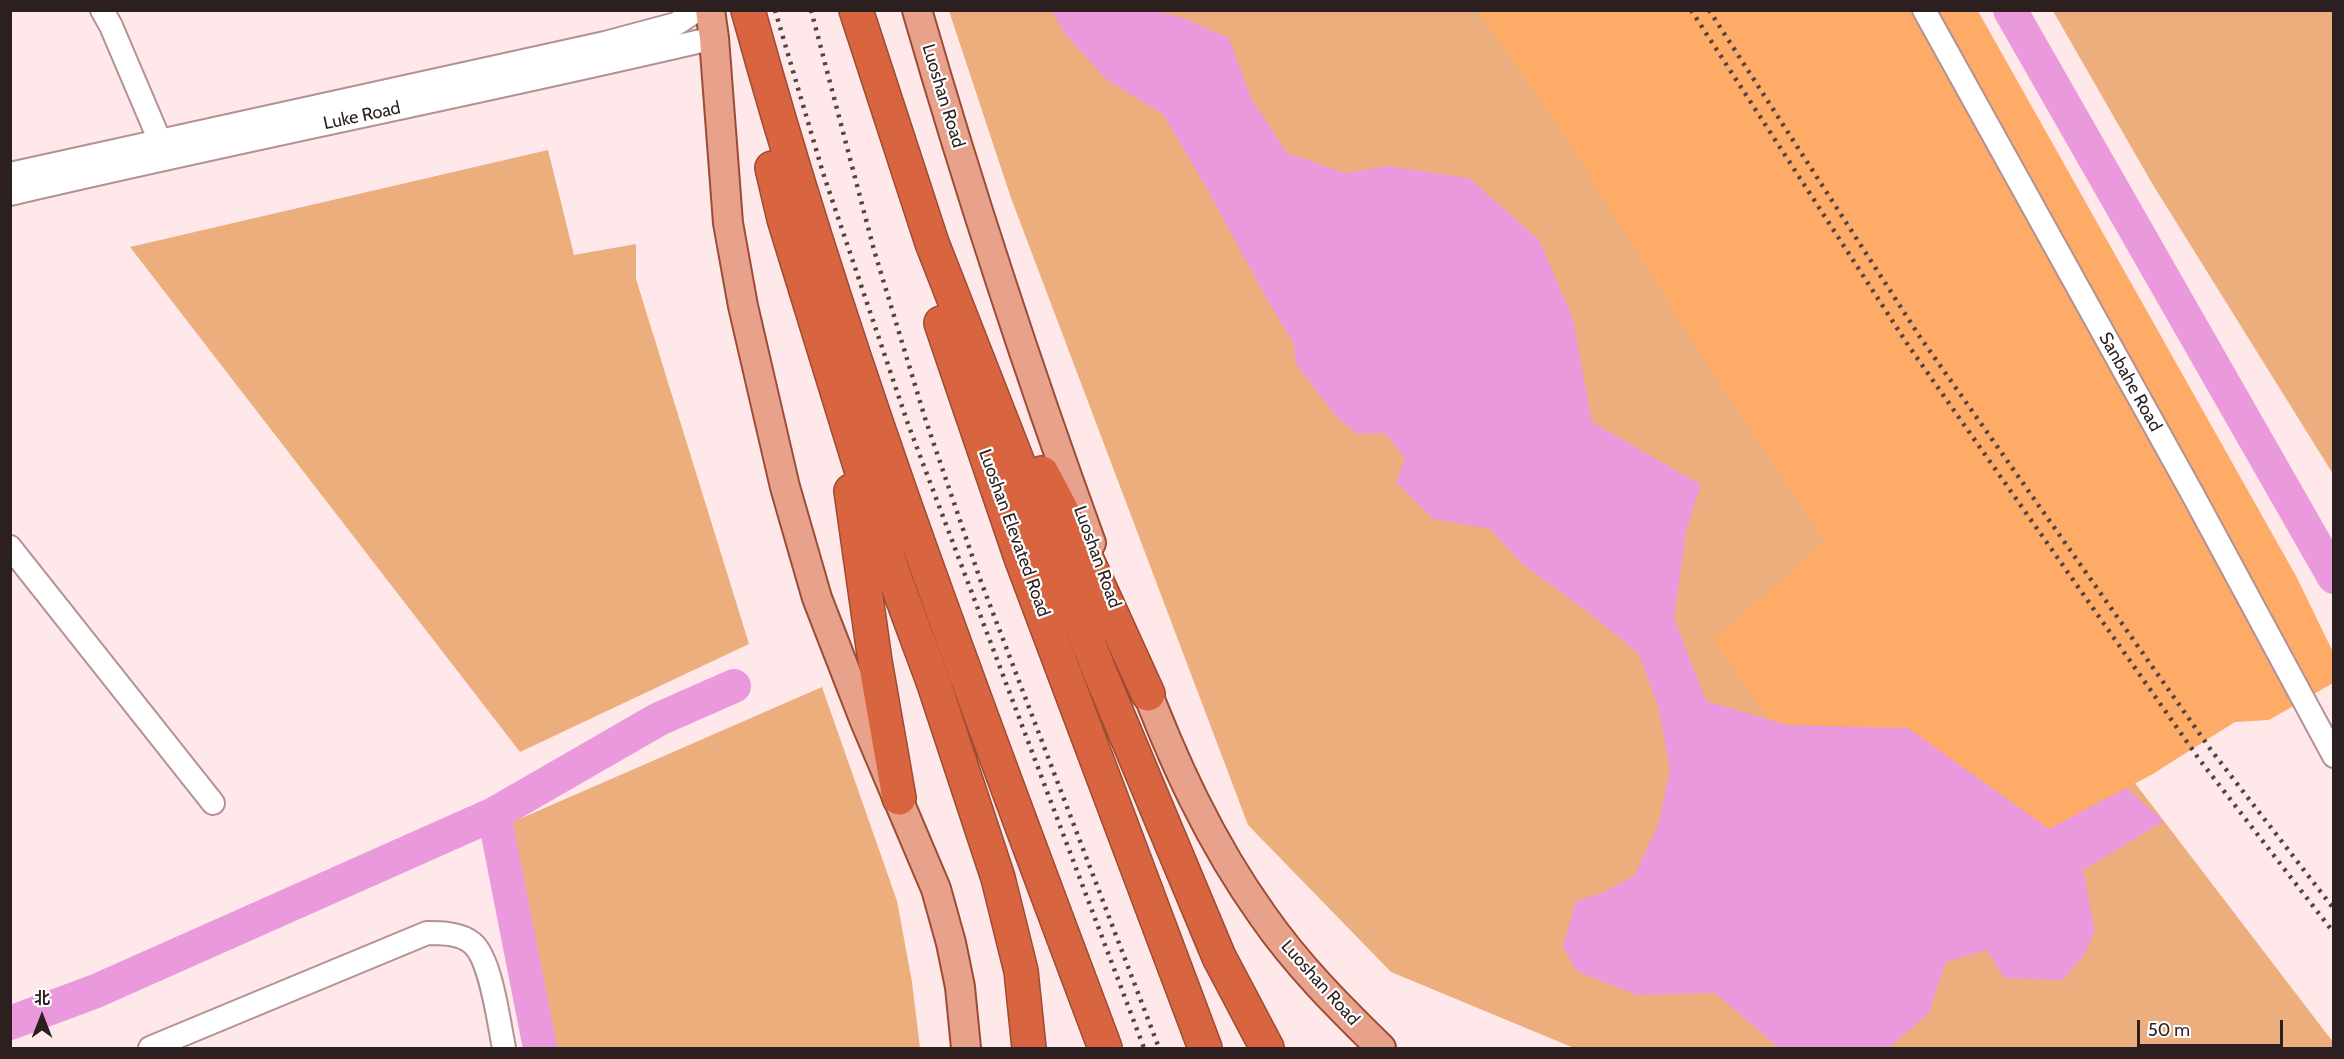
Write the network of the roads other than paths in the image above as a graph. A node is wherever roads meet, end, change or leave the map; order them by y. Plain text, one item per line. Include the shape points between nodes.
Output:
1 (102, 10) edge
2 (697, 10) edge
3 (735, 10) edge
4 (748, 10) edge
5 (845, 10) edge
6 (856, 10) edge
7 (917, 10) edge
8 (1924, 10) edge
9 (712, 24) edge
10 (163, 149) junction
11 (10, 174) edge
12 (10, 194) edge
13 (932, 243) junction
14 (819, 331) junction
15 (10, 547) edge
16 (1148, 694) junction
17 (2334, 756) edge
18 (899, 798) junction
19 (213, 803) dead end
20 (150, 1048) edge
21 (504, 1048) edge
22 (966, 1048) edge
23 (1029, 1048) edge
24 (1106, 1048) edge
25 (1205, 1048) edge
26 (1267, 1048) edge
27 (1381, 1048) edge

1 - 10 street
2 - 10 street, Luke Road via 676,24 605,43
3 - 14 highway via 784,219
4 - 24 highway via 828,279 919,547
5 - 25 highway, Luoshan Elevated Road via 916,248 1021,558
6 - 13 highway
7 - 16 main road, Luoshan Road via 1043,410
8 - 17 street, Sanbahe Road
9 - 10 street, Luke Road via 525,82
9 - 18 main road via 728,223 785,487 817,598
10 - 11 street, Luke Road
10 - 12 street, Luke Road
13 - 16 highway via 1002,396 1083,551
13 - 26 highway via 1101,675 1197,906
14 - 18 highway via 841,429
14 - 23 highway via 893,573 998,878 1022,971
15 - 19 street
16 - 27 main road, Luoshan Road via 1207,827 1234,874 1296,960
18 - 22 main road via 936,889 951,943
20 - 21 street via 427,933 449,933 472,943 487,968

